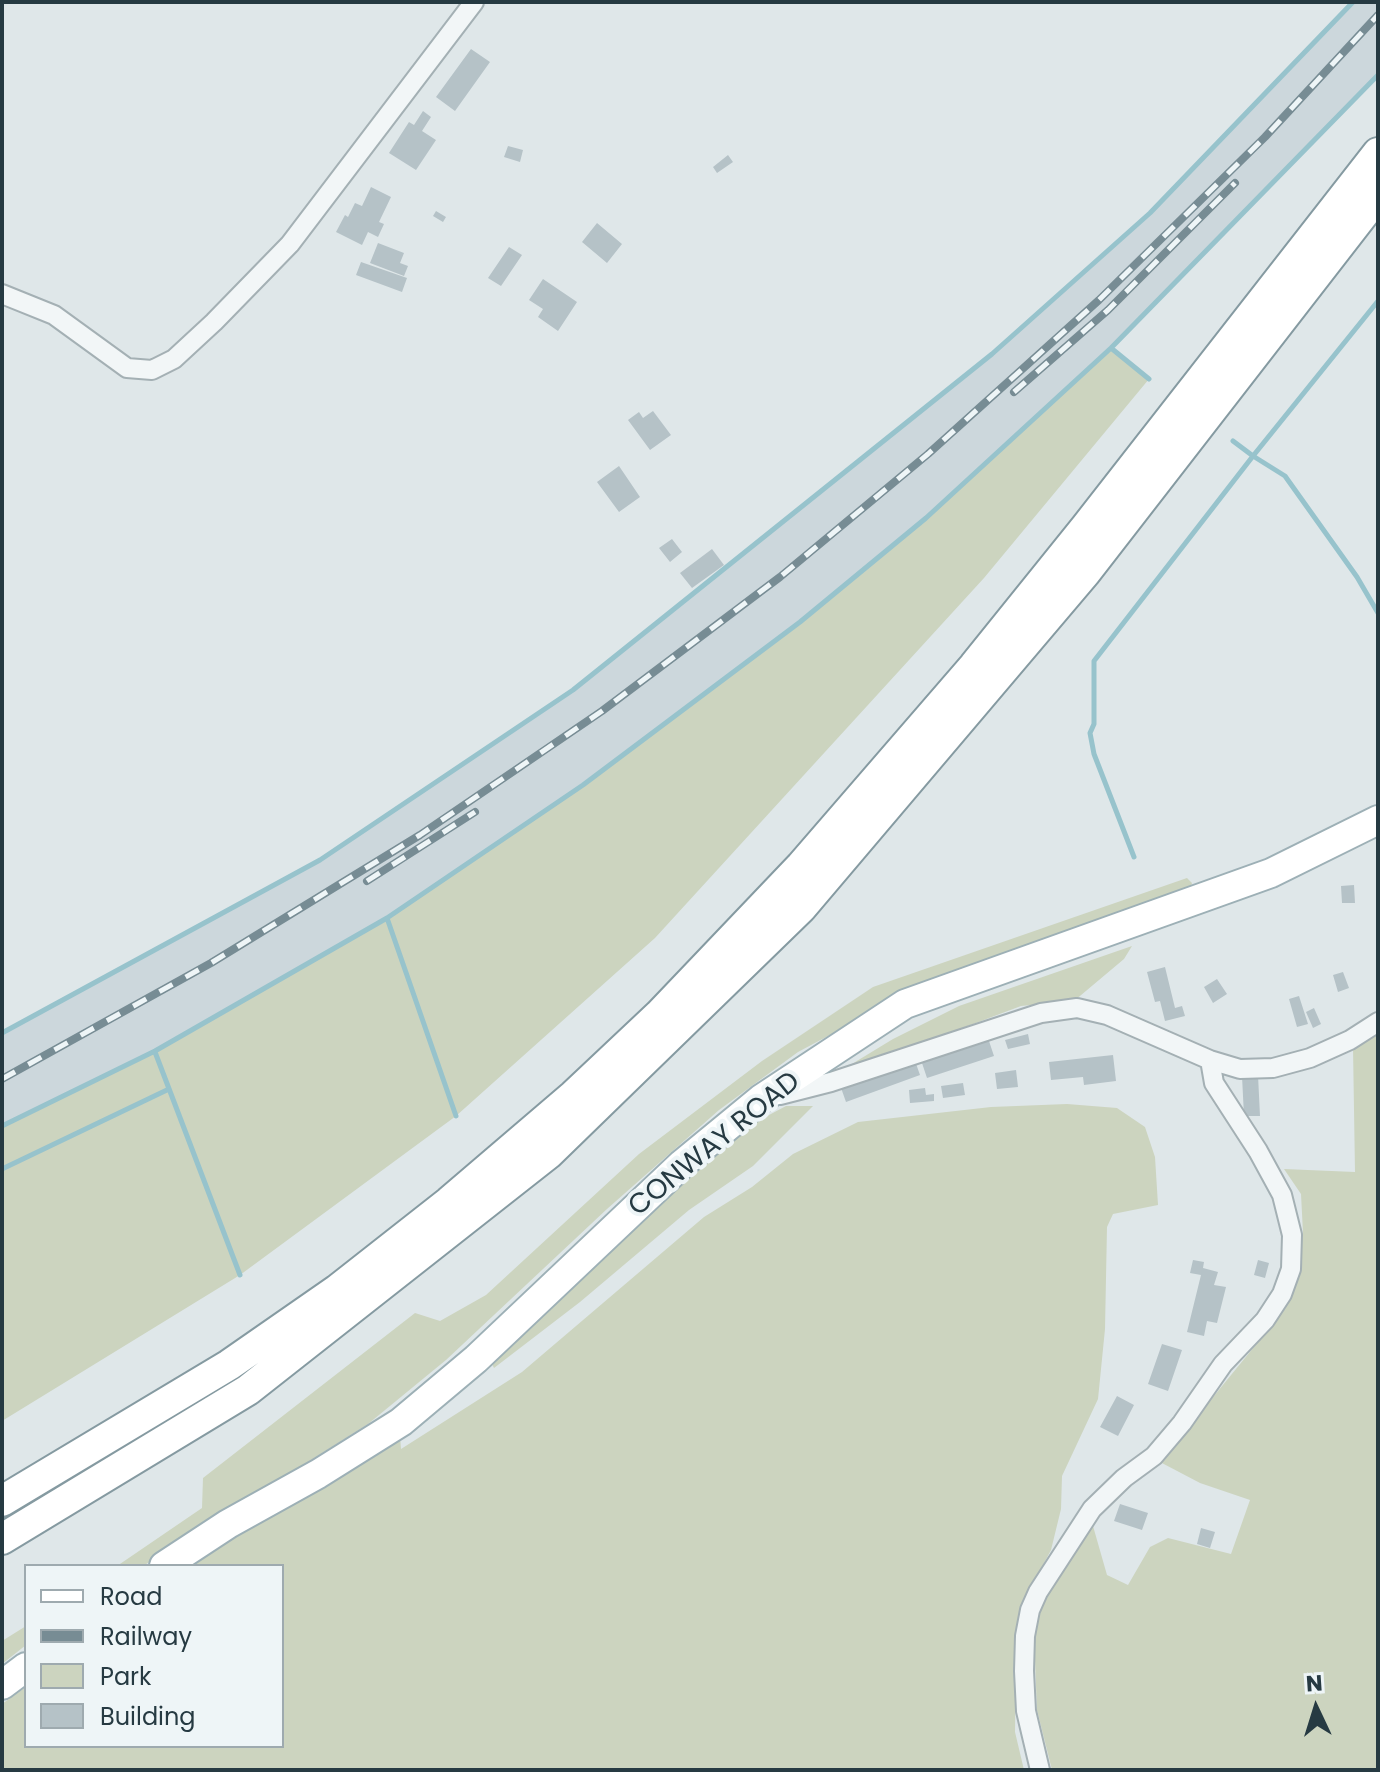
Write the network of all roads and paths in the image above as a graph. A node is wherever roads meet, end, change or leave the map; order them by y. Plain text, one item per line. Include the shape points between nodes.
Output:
1 (474, 2) edge
2 (1378, 153) edge
3 (1378, 195) edge
4 (2, 294) edge
5 (1378, 820) edge
6 (1378, 1022) edge
7 (1210, 1060) junction
8 (761, 1099) junction
9 (2, 1499) edge
10 (4, 1538) edge
11 (167, 1564) edge
12 (24, 1668) edge
13 (2, 1685) edge
14 (1040, 1770) edge

1 - 4 street via 290,244 174,359 152,370 127,368 54,315
2 - 9 highway via 974,666 801,866 659,1015 449,1202 337,1290 229,1365
3 - 10 highway via 1085,573 790,918 548,1154 248,1390
5 - 8 main road, CONWAY ROAD via 1271,873 905,1004
6 - 7 street via 1310,1058 1273,1068 1240,1069
7 - 8 street via 1107,1015 1077,1008 1041,1013 831,1082
7 - 14 street via 1214,1083 1282,1195 1292,1235 1291,1269 1265,1320 1223,1364 1154,1456 1092,1509 1038,1592 1025,1636 1024,1671 1026,1711
8 - 11 main road, CONWAY ROAD via 682,1164 476,1359 401,1422
12 - 13 main road

